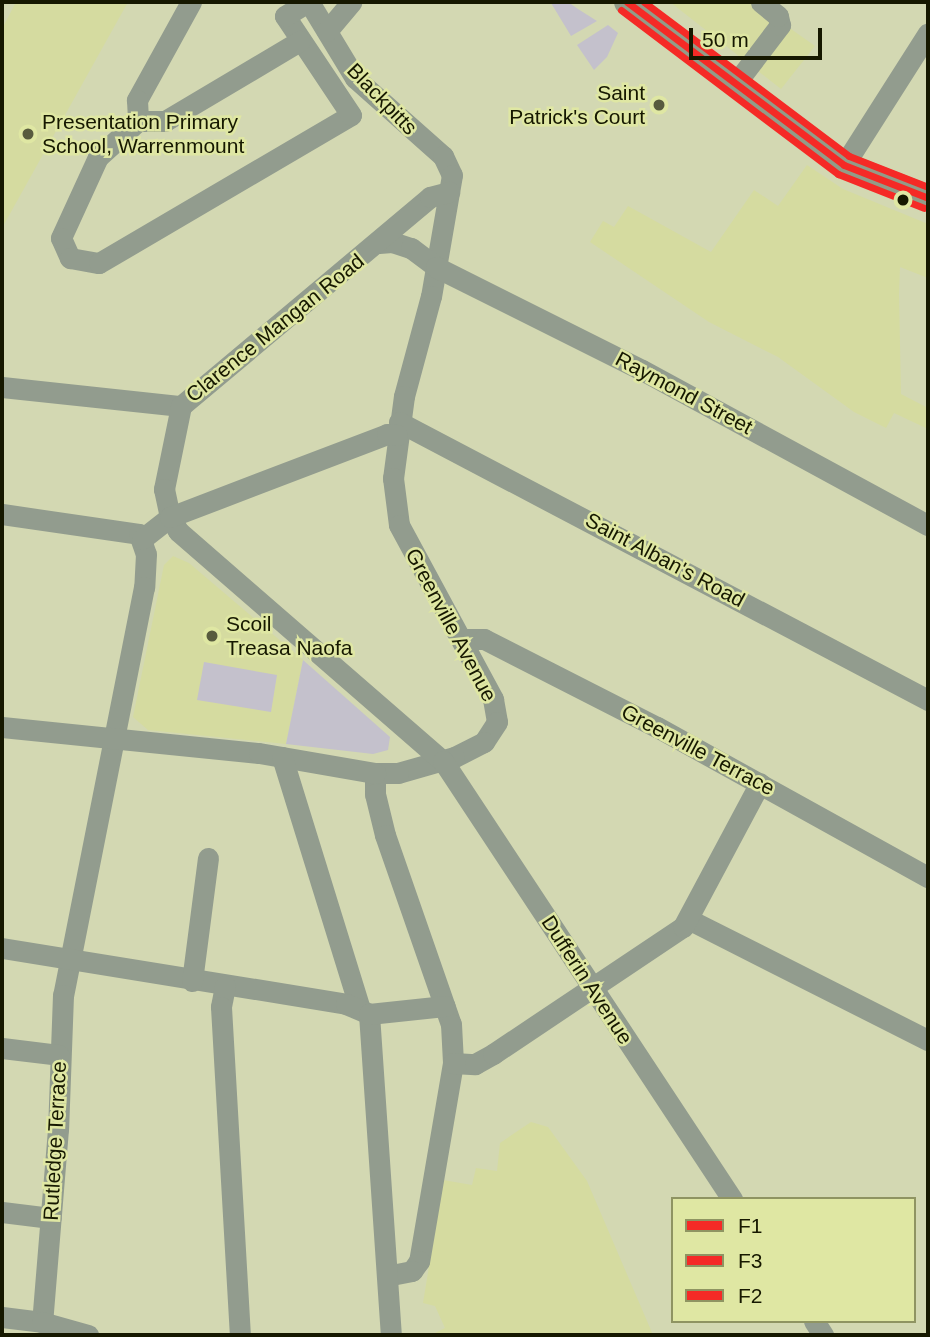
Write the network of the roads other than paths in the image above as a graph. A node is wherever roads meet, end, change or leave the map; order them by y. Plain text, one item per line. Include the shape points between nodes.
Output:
1 (191, 2) edge
2 (308, 2) edge
3 (351, 2) edge
4 (627, 2) edge
5 (761, 2) edge
6 (327, 31) junction
7 (928, 33) edge
8 (300, 41) junction
9 (736, 83) junction
10 (138, 121) junction
11 (844, 164) junction
12 (449, 192) junction
13 (928, 198) edge
14 (379, 243) junction
15 (436, 267) junction
16 (2, 387) edge
17 (181, 406) junction
18 (398, 428) junction
19 (2, 514) edge
20 (170, 517) junction
21 (928, 525) edge
22 (142, 539) junction
23 (462, 639) junction
24 (928, 700) edge
25 (2, 727) edge
26 (113, 738) junction
27 (282, 757) junction
28 (443, 761) junction
29 (375, 773) junction
30 (760, 783) junction
31 (208, 858) dead end
32 (928, 877) edge
33 (690, 920) junction
34 (2, 948) edge
35 (69, 960) junction
36 (192, 981) junction
37 (225, 986) junction
38 (591, 987) junction
39 (444, 1006) junction
40 (364, 1010) junction
41 (928, 1040) edge
42 (2, 1048) edge
43 (59, 1055) junction
44 (453, 1062) junction
45 (731, 1197) edge
46 (2, 1212) edge
47 (51, 1219) junction
48 (387, 1276) junction
49 (2, 1317) edge
50 (42, 1322) junction
51 (88, 1335) edge
52 (240, 1335) edge
53 (391, 1335) edge

1 - 10 street via 137,100
2 - 6 street, Blackpitts
2 - 8 street via 285,16
3 - 6 street
4 - 9 main road
5 - 9 street via 778,16 780,25
6 - 12 street, Blackpitts via 355,78 443,156 452,175
7 - 11 street
8 - 10 street via 165,121
8 - 10 street via 351,116 99,262 70,258 61,238 98,157
9 - 11 main road
11 - 13 main road
12 - 14 street, Clarence Mangan Road via 429,198
12 - 15 street, Greenville Avenue
14 - 15 street, Clarence Mangan Road via 411,248
14 - 17 street, Clarence Mangan Road
15 - 18 street, Greenville Avenue
15 - 21 street, Raymond Street via 642,370
16 - 17 street, Clarence Mangan Road
17 - 20 street via 164,489
18 - 20 street
18 - 23 street, Greenville Avenue via 393,478 399,524
18 - 24 street, Saint Alban's Road
19 - 22 street via 116,527
20 - 22 street
20 - 28 street, Dufferin Avenue via 198,549
22 - 26 street, Rutledge Terrace via 146,570
23 - 28 street, Greenville Avenue via 493,699 497,722 484,742
23 - 30 street, Greenville Terrace via 484,639
25 - 26 street, Greenville Avenue
26 - 27 street, Greenville Avenue
26 - 35 street, Rutledge Terrace
27 - 29 street, Greenville Avenue
27 - 40 street
28 - 29 street, Greenville Avenue via 398,773
28 - 38 street, Dufferin Avenue
29 - 39 street via 385,835
30 - 32 street, Greenville Terrace
30 - 33 street
31 - 36 street
33 - 38 street
33 - 41 street
34 - 35 street
35 - 36 street
35 - 43 street, Rutledge Terrace
36 - 37 street
37 - 40 street
37 - 52 street via 221,1007
38 - 44 street via 480,1062
38 - 45 street, Dufferin Avenue
39 - 40 street
39 - 44 street via 451,1024
40 - 48 street
42 - 43 street
43 - 47 street, Rutledge Terrace
44 - 48 street via 419,1261 412,1271
46 - 47 street
47 - 50 street, Rutledge Terrace
48 - 53 street
49 - 50 street
50 - 51 street

